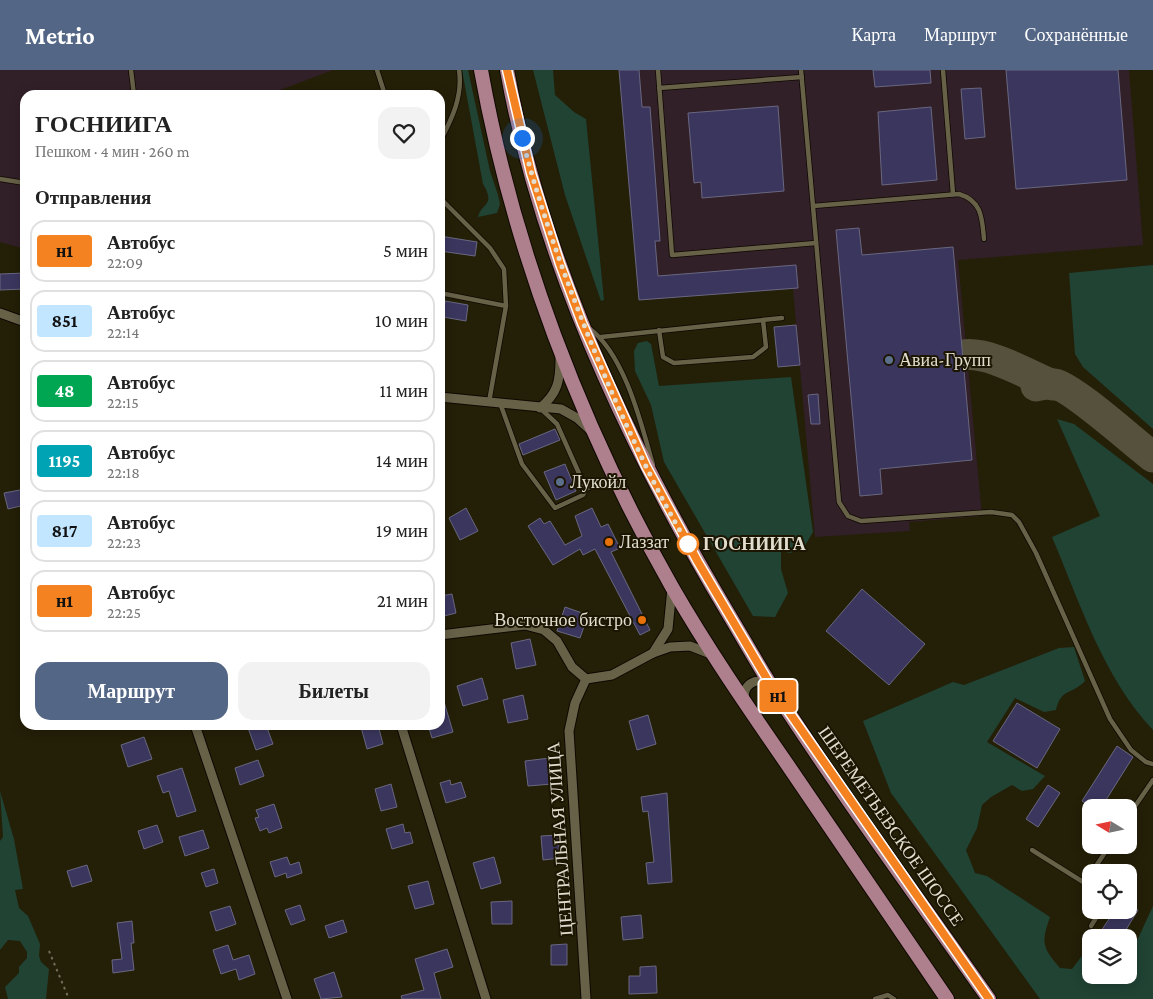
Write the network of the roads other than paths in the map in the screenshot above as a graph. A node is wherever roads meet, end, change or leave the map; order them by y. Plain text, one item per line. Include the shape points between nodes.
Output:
1 (132, 70) edge
2 (378, 70) edge
3 (459, 70) edge
4 (481, 70) edge
5 (507, 70) edge
6 (658, 70) edge
7 (802, 70) edge
8 (943, 70) edge
9 (802, 77) junction
10 (659, 88) junction
11 (134, 90) edge
12 (384, 90) edge
13 (445, 130) edge
14 (0, 180) edge
15 (20, 182) edge
16 (953, 194) junction
17 (445, 203) edge
18 (813, 206) junction
19 (984, 239) dead end
20 (816, 243) junction
21 (445, 294) edge
22 (506, 306) junction
23 (0, 313) edge
24 (782, 318) dead end
25 (20, 320) edge
26 (762, 320) junction
27 (582, 323) junction
28 (660, 330) junction
29 (601, 337) junction
30 (560, 351) junction
31 (445, 398) edge
32 (489, 402) junction
33 (500, 404) junction
34 (540, 408) junction
35 (595, 436) junction
36 (613, 478) junction
37 (586, 489) junction
38 (662, 496) junction
39 (672, 587) junction
40 (445, 634) edge
41 (653, 653) junction
42 (713, 656) junction
43 (586, 679) junction
44 (773, 689) junction
45 (747, 705) junction
46 (198, 730) edge
47 (403, 730) edge
48 (1153, 764) edge
49 (1153, 780) edge
50 (1138, 802) edge
51 (1032, 850) dead end
52 (1082, 881) edge
53 (1095, 919) edge
54 (1091, 926) dead end
55 (288, 999) edge
56 (486, 999) edge
57 (586, 999) edge
58 (875, 999) edge
59 (894, 999) edge
60 (947, 999) edge
61 (989, 999) edge

1 - 11 lane
2 - 12 lane
3 - 13 lane via 457,104
4 - 30 main road via 508,186
5 - 27 main road, ШЕРЕМЕТЬЕВСКОЕ ШОССЕ via 531,173
6 - 10 lane
7 - 9 lane
8 - 16 lane
9 - 10 lane
9 - 18 lane
10 - 20 lane via 672,255
14 - 15 lane
16 - 18 lane
16 - 19 lane via 966,196 979,206
17 - 22 lane via 490,248 504,269
18 - 20 lane
20 - 48 lane via 839,502 843,510 853,520 861,521 991,512 1012,515 1036,553 1110,719 1131,750
21 - 22 lane
22 - 32 lane
23 - 25 street
24 - 26 lane
26 - 28 lane
26 - 28 lane via 766,347 753,357 674,363 664,357
27 - 29 lane
27 - 38 main road, ШЕРЕМЕТЬЕВСКОЕ ШОССЕ
28 - 29 lane
29 - 38 lane via 617,363 642,423
30 - 34 street via 558,386 552,398
30 - 35 main road
31 - 32 street
32 - 33 street
33 - 34 street
33 - 37 lane via 522,464 555,508 583,495
34 - 35 street via 561,409 578,418
34 - 37 lane via 557,424
35 - 36 main road
36 - 37 lane
36 - 39 main road
38 - 44 main road, ШЕРЕМЕТЬЕВСКОЕ ШОССЕ
39 - 41 street via 668,629
39 - 42 main road
40 - 43 street via 516,626 544,630 557,641 572,667
41 - 42 street via 679,645
41 - 43 street via 612,675
42 - 45 main road
43 - 57 street, ЦЕНТРАЛЬНАЯ УЛИЦА via 574,703 569,731
44 - 45 street via 762,680 748,685 744,691
44 - 61 main road, ШЕРЕМЕТЬЕВСКОЕ ШОССЕ
45 - 60 main road
46 - 55 street
47 - 56 street
49 - 50 lane
51 - 52 lane
53 - 54 lane
58 - 59 lane via 888,995

